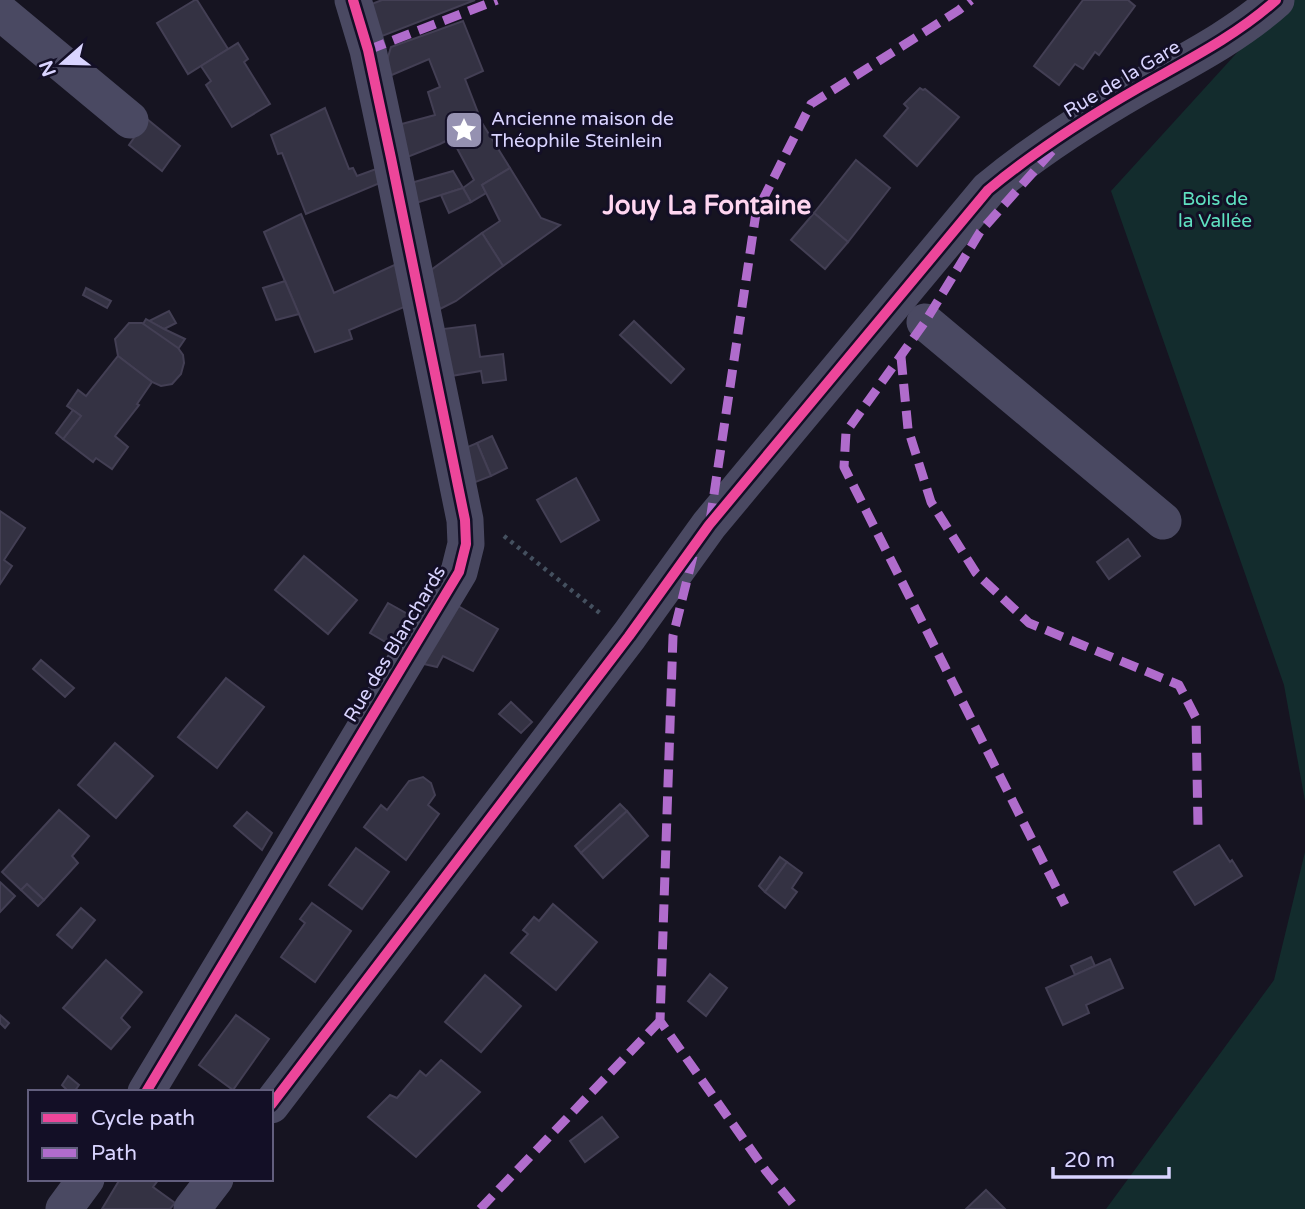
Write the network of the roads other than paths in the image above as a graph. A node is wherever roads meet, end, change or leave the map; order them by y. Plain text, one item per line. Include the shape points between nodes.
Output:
1 (353, 0) edge
2 (1276, 0) edge
3 (0, 12) edge
4 (130, 120) dead end
5 (925, 322) dead end
6 (1163, 521) dead end
7 (147, 1090) edge
8 (273, 1102) edge
9 (85, 1181) edge
10 (213, 1181) edge
11 (64, 1209) edge
12 (192, 1209) edge

1 - 7 street, Rue des Blanchards via 391,158 465,520 466,544 459,572
2 - 8 street, Rue de la Gare via 1207,49 1104,107 1028,157 988,190 709,525
3 - 4 street
5 - 6 street
9 - 11 street
10 - 12 street

